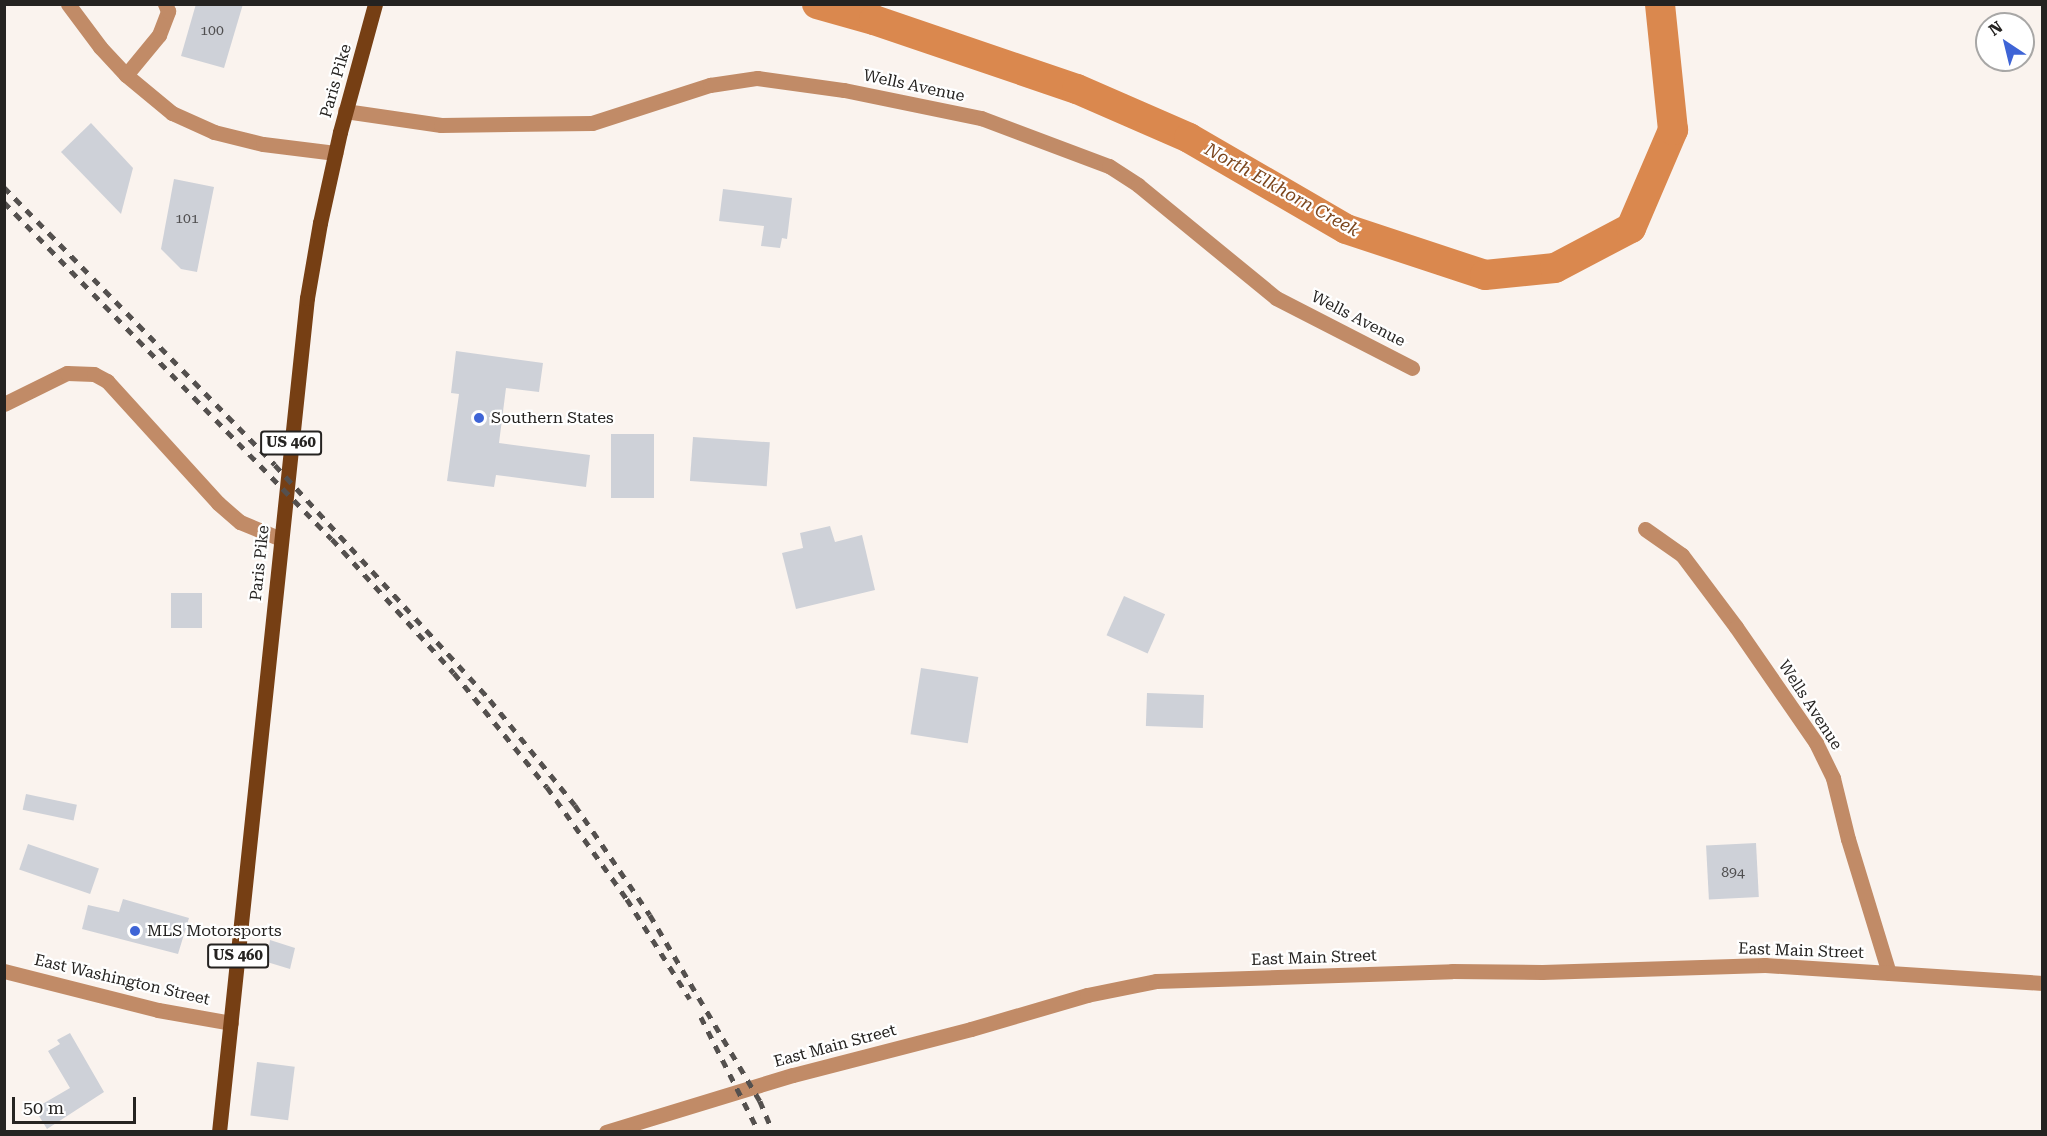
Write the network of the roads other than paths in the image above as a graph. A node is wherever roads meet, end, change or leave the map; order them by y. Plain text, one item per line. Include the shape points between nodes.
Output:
1 (68, 4) edge
2 (165, 4) edge
3 (375, 4) edge
4 (126, 75) junction
5 (345, 111) junction
6 (335, 153) junction
7 (1412, 368) dead end
8 (4, 404) edge
9 (1645, 530) dead end
10 (281, 539) junction
11 (4, 971) edge
12 (1889, 973) junction
13 (2043, 983) edge
14 (231, 1023) junction
15 (219, 1131) edge
16 (606, 1131) edge

1 - 4 street
2 - 4 street via 168,11 159,35
3 - 5 main road, Paris Pike / US 460
4 - 6 street via 172,113 214,132 263,144
5 - 6 main road, Paris Pike / US 460
5 - 7 street, Wells Avenue via 441,125 592,123 710,85 757,78 844,90 981,118 1109,166 1138,185 1276,298
6 - 10 main road, Paris Pike / US 460 via 307,298
8 - 10 street via 66,373 94,374 107,381 240,522
9 - 12 street, Wells Avenue via 1682,555 1816,743 1837,790
10 - 14 main road, Paris Pike / US 460
11 - 14 street, East Washington Street via 158,1010
12 - 13 street, East Main Street
12 - 16 street, East Main Street via 1765,965 1155,981 1088,995 793,1075
14 - 15 main road, Paris Pike / US 460

